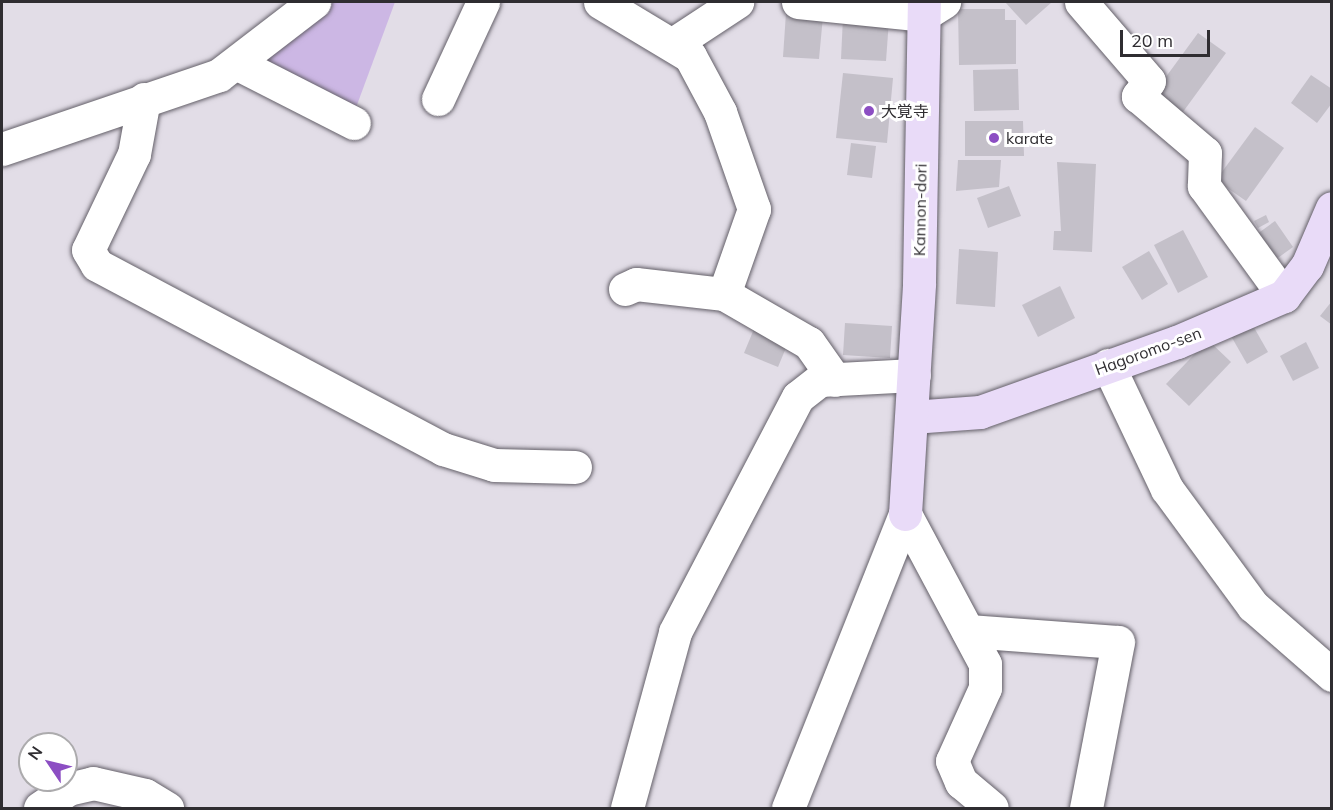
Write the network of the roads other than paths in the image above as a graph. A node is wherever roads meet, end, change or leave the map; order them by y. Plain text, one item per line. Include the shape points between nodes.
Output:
1 (314, 2) edge
2 (483, 2) edge
3 (737, 2) edge
4 (798, 2) edge
5 (1081, 2) edge
6 (609, 3) edge
7 (930, 6) edge
8 (673, 44) junction
9 (238, 63) junction
10 (144, 99) junction
11 (438, 99) dead end
12 (354, 123) dead end
13 (2, 149) edge
14 (1332, 208) edge
15 (625, 289) dead end
16 (724, 294) junction
17 (1284, 296) junction
18 (1108, 365) junction
19 (914, 375) junction
20 (835, 380) junction
21 (912, 417) junction
22 (575, 467) dead end
23 (905, 514) junction
24 (968, 631) junction
25 (1332, 675) edge
26 (40, 808) edge
27 (166, 808) edge
28 (627, 808) edge
29 (788, 808) edge
30 (992, 808) edge
31 (1086, 808) edge

1 - 9 street
2 - 11 street
3 - 8 street
4 - 7 street
5 - 17 street via 1149,81 1138,96 1205,153 1204,186
6 - 8 street
7 - 19 street, Kannon-dori
8 - 16 street via 690,56 708,85 751,195 751,226
9 - 10 street via 219,75
9 - 12 street
10 - 13 street
10 - 22 street via 134,154 88,250 97,265 443,449 494,465
14 - 17 street via 1307,266
15 - 16 street via 636,284
16 - 20 street via 809,343
17 - 18 street, Hagoromo-sen
18 - 21 street, Hagoromo-sen via 980,412
18 - 25 street via 1167,489 1253,606
19 - 20 street
19 - 21 street, Kannon-dori
20 - 28 street via 820,380 798,397 675,632
21 - 23 street, Kannon-dori
23 - 24 street
23 - 29 street
24 - 30 street via 985,664 985,688 952,761 962,782
24 - 31 street via 1118,642
26 - 27 street via 68,789 93,783 145,795

